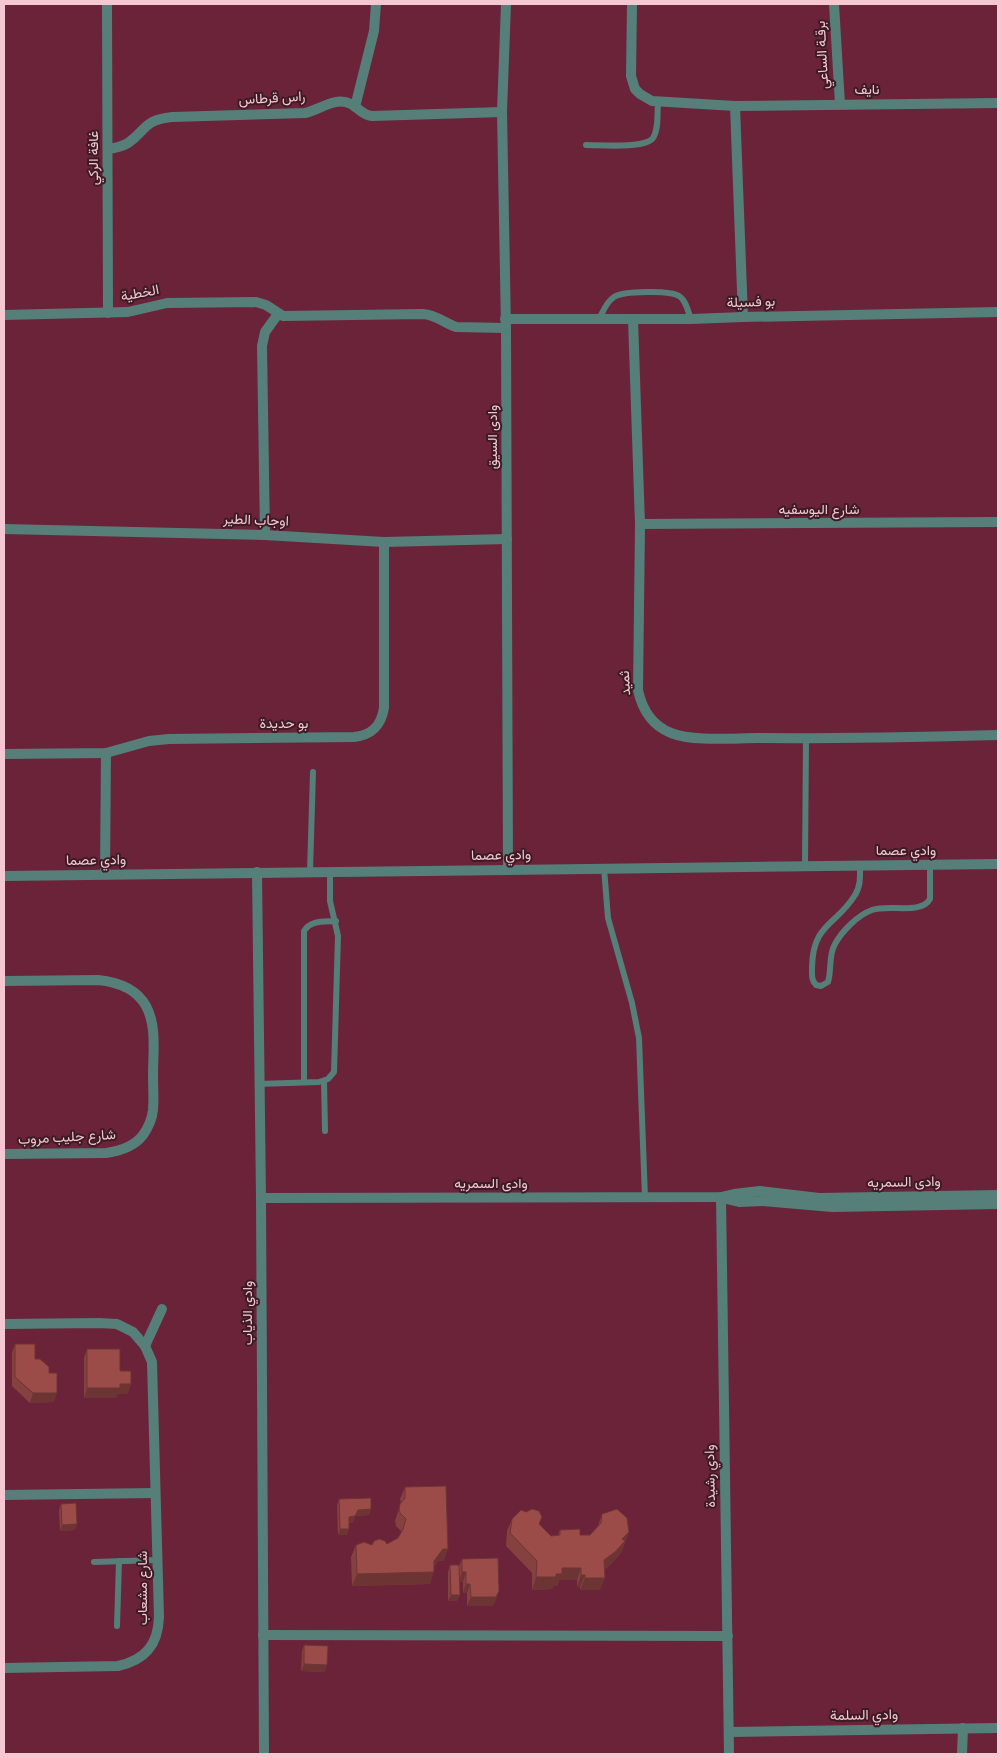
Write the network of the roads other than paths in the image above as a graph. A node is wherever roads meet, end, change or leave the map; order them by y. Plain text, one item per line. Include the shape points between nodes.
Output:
1 (107, 4) edge
2 (376, 4) edge
3 (506, 4) edge
4 (632, 4) edge
5 (834, 4) edge
6 (658, 103) junction
7 (998, 103) edge
8 (840, 104) junction
9 (735, 106) junction
10 (355, 107) junction
11 (502, 112) junction
12 (586, 145) dead end
13 (108, 149) junction
14 (998, 312) edge
15 (108, 313) junction
16 (278, 314) junction
17 (4, 315) edge
18 (743, 317) junction
19 (633, 319) junction
20 (691, 319) junction
21 (599, 320) junction
22 (506, 324) junction
23 (998, 522) edge
24 (640, 524) junction
25 (4, 529) edge
26 (265, 535) junction
27 (507, 539) junction
28 (384, 542) junction
29 (998, 736) edge
30 (806, 738) junction
31 (106, 753) junction
32 (4, 754) edge
33 (313, 772) dead end
34 (930, 864) junction
35 (998, 864) edge
36 (860, 865) junction
37 (805, 866) junction
38 (604, 868) junction
39 (508, 869) junction
40 (310, 871) junction
41 (330, 871) junction
42 (257, 872) junction
43 (105, 874) junction
44 (4, 876) edge
45 (336, 921) junction
46 (4, 981) edge
47 (324, 1081) junction
48 (304, 1082) junction
49 (258, 1084) junction
50 (326, 1131) dead end
51 (4, 1154) edge
52 (998, 1195) edge
53 (721, 1197) junction
54 (261, 1198) junction
55 (645, 1198) junction
56 (998, 1204) edge
57 (162, 1309) dead end
58 (4, 1324) edge
59 (145, 1346) junction
60 (155, 1493) junction
61 (4, 1495) edge
62 (157, 1560) junction
63 (118, 1561) junction
64 (94, 1562) dead end
65 (118, 1626) dead end
66 (263, 1635) junction
67 (728, 1636) junction
68 (4, 1668) edge
69 (963, 1728) junction
70 (998, 1728) edge
71 (729, 1732) junction
72 (264, 1754) edge
73 (729, 1754) edge
74 (962, 1754) edge

1 - 13 street, غافة الركي
2 - 10 street via 374,31
3 - 11 street, وادى السيق
4 - 6 street, نايف via 632,83 645,98
5 - 8 street, برقـة الساعي
6 - 9 street, نايف
6 - 12 lane via 655,134 649,141
7 - 8 street, نايف
8 - 9 street, نايف
9 - 18 street
10 - 11 street, راس قرطاس via 372,116
10 - 13 street, راس قرطاس via 338,102 325,104 305,114 162,118 149,123 128,143
11 - 22 street, وادى السيق
13 - 15 street, غافة الركي
14 - 18 street, بو فسيلة
15 - 16 street, الخطية via 134,312 167,303 256,302
15 - 17 street, الخطية
16 - 22 street, الخطية via 288,317 423,314 438,317 456,327
16 - 26 street via 268,325 262,346
18 - 20 street, بو فسيلة
19 - 20 street, بو فسيلة
19 - 21 street, بو فسيلة
19 - 24 street, ثميد
20 - 21 lane via 677,294 626,293 610,301
21 - 22 street, بو فسيلة
22 - 27 street, وادى السيق
23 - 24 street, شارع اليوسفيه
24 - 30 street, ثميد via 638,690 647,715 662,729 691,737
25 - 26 street, اوجاب الطير
26 - 28 street, اوجاب الطير
27 - 28 street, اوجاب الطير
27 - 39 street, وادى السيق
28 - 31 street, بو حديدة via 384,708 374,730 354,737 169,739
29 - 30 street, ثميد
30 - 37 lane
31 - 32 street, بو حديدة
31 - 43 street
33 - 40 lane
34 - 35 street, وادي عصما
34 - 36 street, وادي عصما
34 - 36 lane via 928,903 919,907 883,908 864,913 837,940 830,958 828,982 816,985 812,978 814,945 821,932 855,896 860,883
36 - 37 street, وادي عصما
37 - 38 street, وادي عصما
38 - 39 street, وادي عصما
38 - 55 lane via 611,932 639,1038
39 - 41 street, وادي عصما
40 - 41 street, وادي عصما
40 - 42 street, وادي عصما
41 - 45 lane via 330,901
42 - 43 street, وادي عصما
42 - 49 street, وادي الذياب
43 - 44 street, وادي عصما
45 - 47 lane via 335,1067 332,1076
45 - 48 lane via 314,922 304,931
46 - 51 street, شارع جليب مروب via 112,981 138,995 152,1020 153,1034 152,1111 142,1136 132,1145 106,1153
47 - 48 lane
47 - 50 lane
48 - 49 lane
49 - 54 street, وادي الذياب
52 - 53 street, وادى السمريه via 819,1198 760,1191
53 - 55 street, وادى السمريه
53 - 56 street, وادى السمريه via 739,1202 832,1207
53 - 67 street, وادي رشيدة
54 - 55 street, وادى السمريه
54 - 66 street, وادي الذياب
57 - 59 street
58 - 59 street, شارع مشعاب via 116,1324 133,1332
59 - 60 street, شارع مشعاب via 152,1362
60 - 61 street
60 - 62 street, شارع مشعاب
62 - 63 lane
62 - 68 street, شارع مشعاب via 158,1628 155,1640 140,1658 118,1666
63 - 64 lane
63 - 65 lane
66 - 67 street
66 - 72 street, وادي الذياب
67 - 71 street, وادي رشيدة
69 - 70 street, وادي السلمة
69 - 71 street, وادي السلمة
69 - 74 street
71 - 73 street, وادي رشيدة

